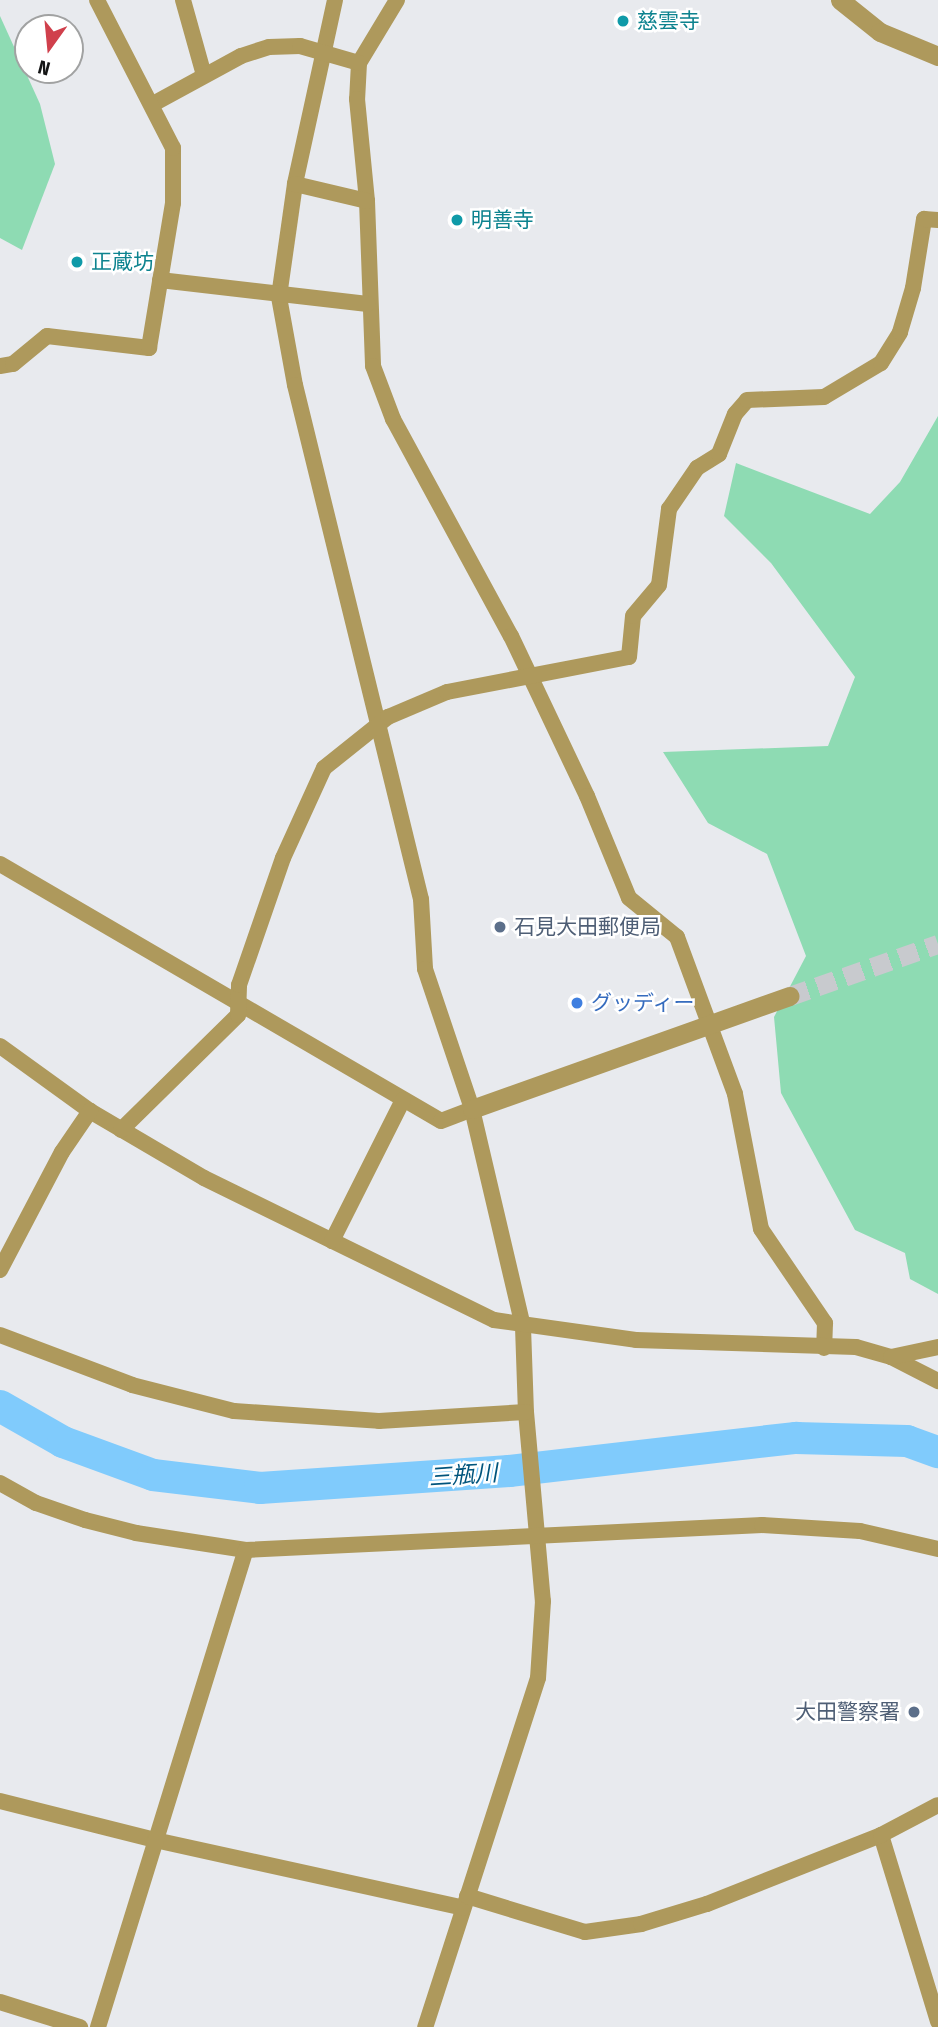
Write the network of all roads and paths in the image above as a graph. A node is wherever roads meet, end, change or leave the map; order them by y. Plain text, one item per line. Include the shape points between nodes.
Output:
1 (97, 0) edge
2 (183, 0) edge
3 (335, 0) edge
4 (397, 0) edge
5 (841, 0) edge
6 (322, 54) junction
7 (938, 56) edge
8 (359, 63) junction
9 (204, 75) junction
10 (153, 104) junction
11 (295, 184) junction
12 (367, 201) junction
13 (938, 220) edge
14 (160, 280) junction
15 (279, 297) junction
16 (368, 304) junction
17 (0, 366) edge
18 (528, 675) junction
19 (379, 725) junction
20 (0, 864) edge
21 (790, 996) tunnel mouth
22 (237, 1000) junction
23 (712, 1021) junction
24 (0, 1046) edge
25 (403, 1100) junction
26 (472, 1109) junction
27 (90, 1111) junction
28 (121, 1130) junction
29 (332, 1241) junction
30 (0, 1270) edge
31 (523, 1327) junction
32 (0, 1335) edge
33 (938, 1347) edge
34 (824, 1348) junction
35 (891, 1357) junction
36 (938, 1381) edge
37 (526, 1412) junction
38 (0, 1483) edge
39 (538, 1536) junction
40 (246, 1549) junction
41 (938, 1549) edge
42 (0, 1801) edge
43 (938, 1805) edge
44 (881, 1835) junction
45 (155, 1840) junction
46 (465, 1902) junction
47 (0, 2002) edge
48 (938, 2022) edge
49 (80, 2027) edge
50 (98, 2027) edge
51 (425, 2027) edge

1 - 10 street via 119,50
2 - 9 street
3 - 6 street
4 - 8 street
5 - 7 street via 880,32
6 - 8 street
6 - 9 street via 300,46 268,47
6 - 11 street
8 - 12 street via 357,99
9 - 10 street
10 - 14 street via 173,148 173,204
11 - 12 street
11 - 15 street
12 - 16 street
13 - 18 street via 924,219 913,288 900,332 881,363 824,397 747,400 735,414 719,454 697,468 669,509 660,585 633,617 629,657
14 - 15 street
14 - 17 street via 149,348 47,336 13,364
15 - 16 street
15 - 19 street via 295,385
16 - 18 street via 373,366 393,419
18 - 19 street via 447,692
18 - 23 street via 587,796 629,898 677,937
19 - 22 street via 324,768 283,858
19 - 26 street via 421,899 425,968
20 - 22 street
21 - 23 street
22 - 25 street
22 - 28 street via 238,1015
23 - 26 street
23 - 34 street via 735,1094 761,1229 825,1323
24 - 27 street
25 - 26 street via 441,1121
25 - 29 street
26 - 31 street
27 - 28 street
27 - 30 street via 62,1152
28 - 29 street via 204,1178
29 - 31 street via 463,1309
31 - 34 street via 709,1345
31 - 37 street
32 - 37 street via 132,1385 234,1411 379,1421
33 - 35 street
34 - 35 street via 856,1347
35 - 36 street
37 - 39 street
38 - 40 street via 36,1503 85,1520 136,1533
39 - 40 street
39 - 41 street via 762,1525 860,1531
39 - 46 street via 543,1601 538,1678
40 - 45 street
42 - 45 street
43 - 44 street
44 - 46 street via 707,1904 640,1924 585,1933
44 - 48 street
45 - 46 street
45 - 50 street
46 - 51 street
47 - 49 street

